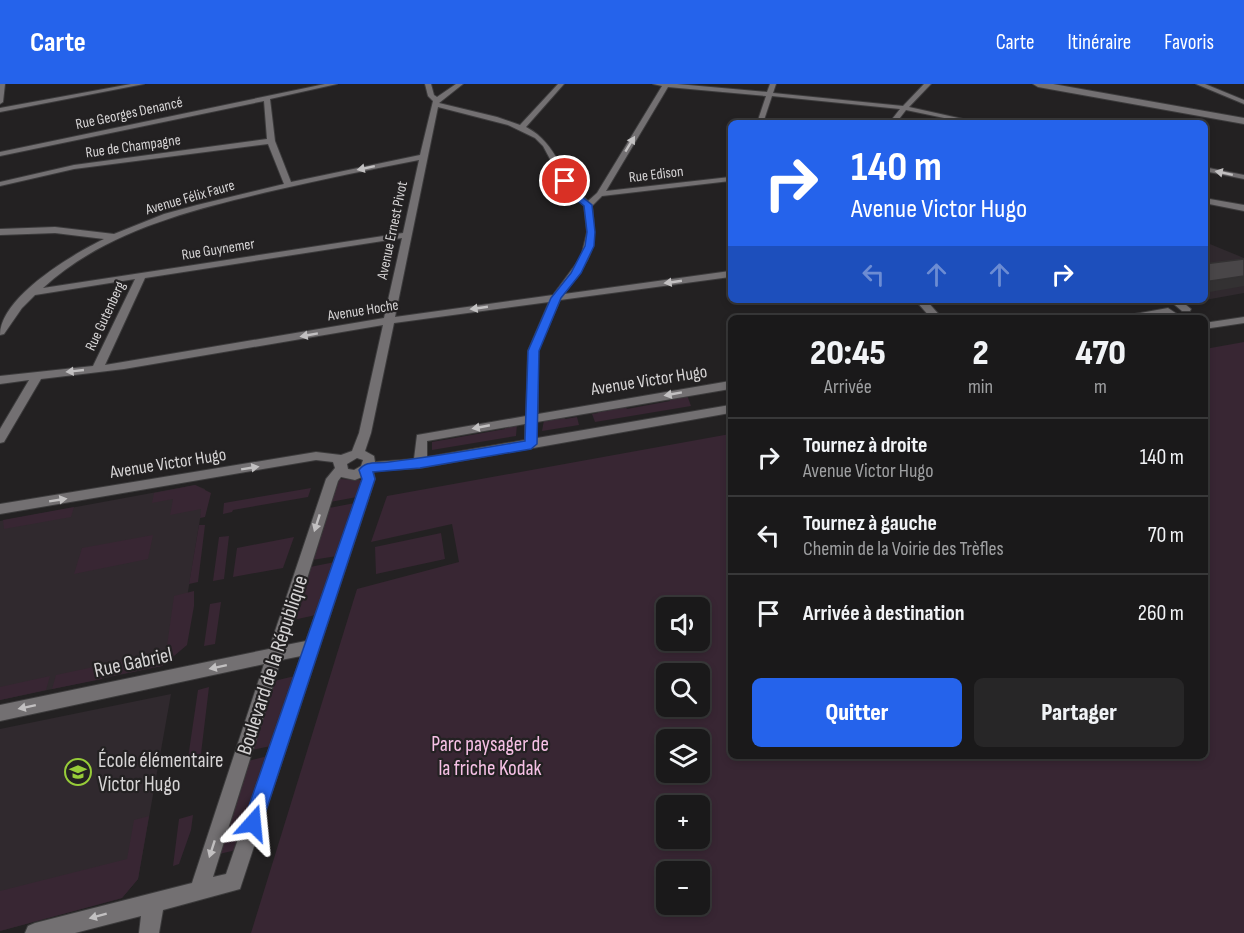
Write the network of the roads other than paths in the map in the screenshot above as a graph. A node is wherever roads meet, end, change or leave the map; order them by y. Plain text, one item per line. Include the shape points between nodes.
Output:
1 (2, 84) edge
2 (141, 84) edge
3 (334, 84) edge
4 (428, 84) edge
5 (460, 84) edge
6 (561, 84) edge
7 (656, 84) edge
8 (667, 84) edge
9 (773, 84) edge
10 (928, 84) edge
11 (1038, 84) edge
12 (1199, 84) edge
13 (770, 94) junction
14 (267, 98) junction
15 (0, 102) edge
16 (435, 102) junction
17 (1244, 102) edge
18 (904, 108) junction
19 (0, 110) edge
20 (761, 120) edge
21 (894, 120) edge
22 (963, 120) edge
23 (1244, 121) edge
24 (522, 127) junction
25 (271, 141) junction
26 (0, 154) edge
27 (423, 157) junction
28 (1208, 170) edge
29 (1244, 177) edge
30 (728, 179) edge
31 (0, 184) edge
32 (288, 185) junction
33 (600, 194) junction
34 (1208, 201) edge
35 (588, 205) junction
36 (1244, 208) edge
37 (0, 232) edge
38 (407, 236) junction
39 (113, 237) junction
40 (728, 274) edge
41 (141, 276) junction
42 (33, 292) junction
43 (556, 298) junction
44 (923, 303) edge
45 (1178, 303) edge
46 (1186, 309) dead end
47 (934, 315) edge
48 (1146, 315) edge
49 (1174, 315) edge
50 (1244, 320) edge
51 (387, 321) junction
52 (1208, 325) edge
53 (0, 332) edge
54 (97, 369) junction
55 (38, 375) junction
56 (0, 380) edge
57 (728, 385) edge
58 (695, 391) junction
59 (728, 409) edge
60 (707, 413) junction
61 (532, 417) junction
62 (0, 439) edge
63 (531, 444) junction
64 (357, 454) junction
65 (420, 463) junction
66 (341, 466) junction
67 (367, 469) junction
68 (0, 509) edge
69 (311, 647) junction
70 (275, 654) junction
71 (0, 713) edge
72 (199, 891) junction
73 (154, 901) junction
74 (35, 933) edge
75 (149, 933) edge

1 - 15 street
2 - 19 street
3 - 14 street, Rue Georges Denancé
4 - 16 street
5 - 16 street
6 - 24 street
7 - 8 street
8 - 13 street
33 -> 8 street
9 - 13 street
10 - 18 street
11 - 23 street
12 - 17 street
13 - 18 street
13 - 20 street
14 - 25 street
14 - 26 street, Rue Georges Denancé
16 - 24 street
16 - 27 street, Avenue Ernest Pivot
18 - 21 street
18 - 22 street
24 - 35 street via 544,142 572,193
25 - 31 street, Rue de Champagne via 74,167
25 - 32 street
27 -> 32 street, Avenue Félix Faure
27 - 38 street, Avenue Ernest Pivot
29 -> 28 street
30 - 33 street, Rue Edison
32 - 39 street, Avenue Félix Faure via 189,208
33 - 35 street
34 - 36 street
35 - 43 street via 591,232 586,257
37 - 39 street via 55,230
38 - 41 street, Rue Guynemer
38 - 51 street, Avenue Ernest Pivot
39 - 42 street, Avenue Félix Faure via 52,274
40 -> 43 street, Avenue Hoche
41 - 42 street, Rue Guynemer
41 - 54 street, Rue Gutenberg
42 - 53 street, Avenue Félix Faure via 20,303
43 -> 51 street, Avenue Hoche
43 - 61 street via 533,351
44 - 47 street
45 - 46 street
48 - 49 street via 1168,311
50 - 52 street
51 -> 54 street, Avenue Hoche
51 - 64 street, Avenue Ernest Pivot via 365,433
54 -> 55 street, Avenue Hoche
55 - 56 street, Avenue Hoche
55 - 62 street
57 - 58 street, Avenue Victor Hugo
58 - 60 street
58 -> 61 street, Avenue Victor Hugo
59 - 60 street
60 - 63 street
61 - 63 street
61 -> 65 street, Avenue Victor Hugo via 421,438
63 - 65 street
64 - 66 street
64 - 67 street via 368,457
65 - 67 street
66 - 67 street, Avenue Victor Hugo via 350,475
68 -> 66 street, Avenue Victor Hugo via 316,456 335,458
66 -> 70 street, Boulevard de la République via 332,479
67 - 69 street via 369,479
69 - 70 street, Rue Gabriel
69 - 72 street via 233,882
70 -> 71 street, Rue Gabriel
70 -> 72 street, Boulevard de la République
72 - 73 street
73 -> 74 street
73 - 75 street

